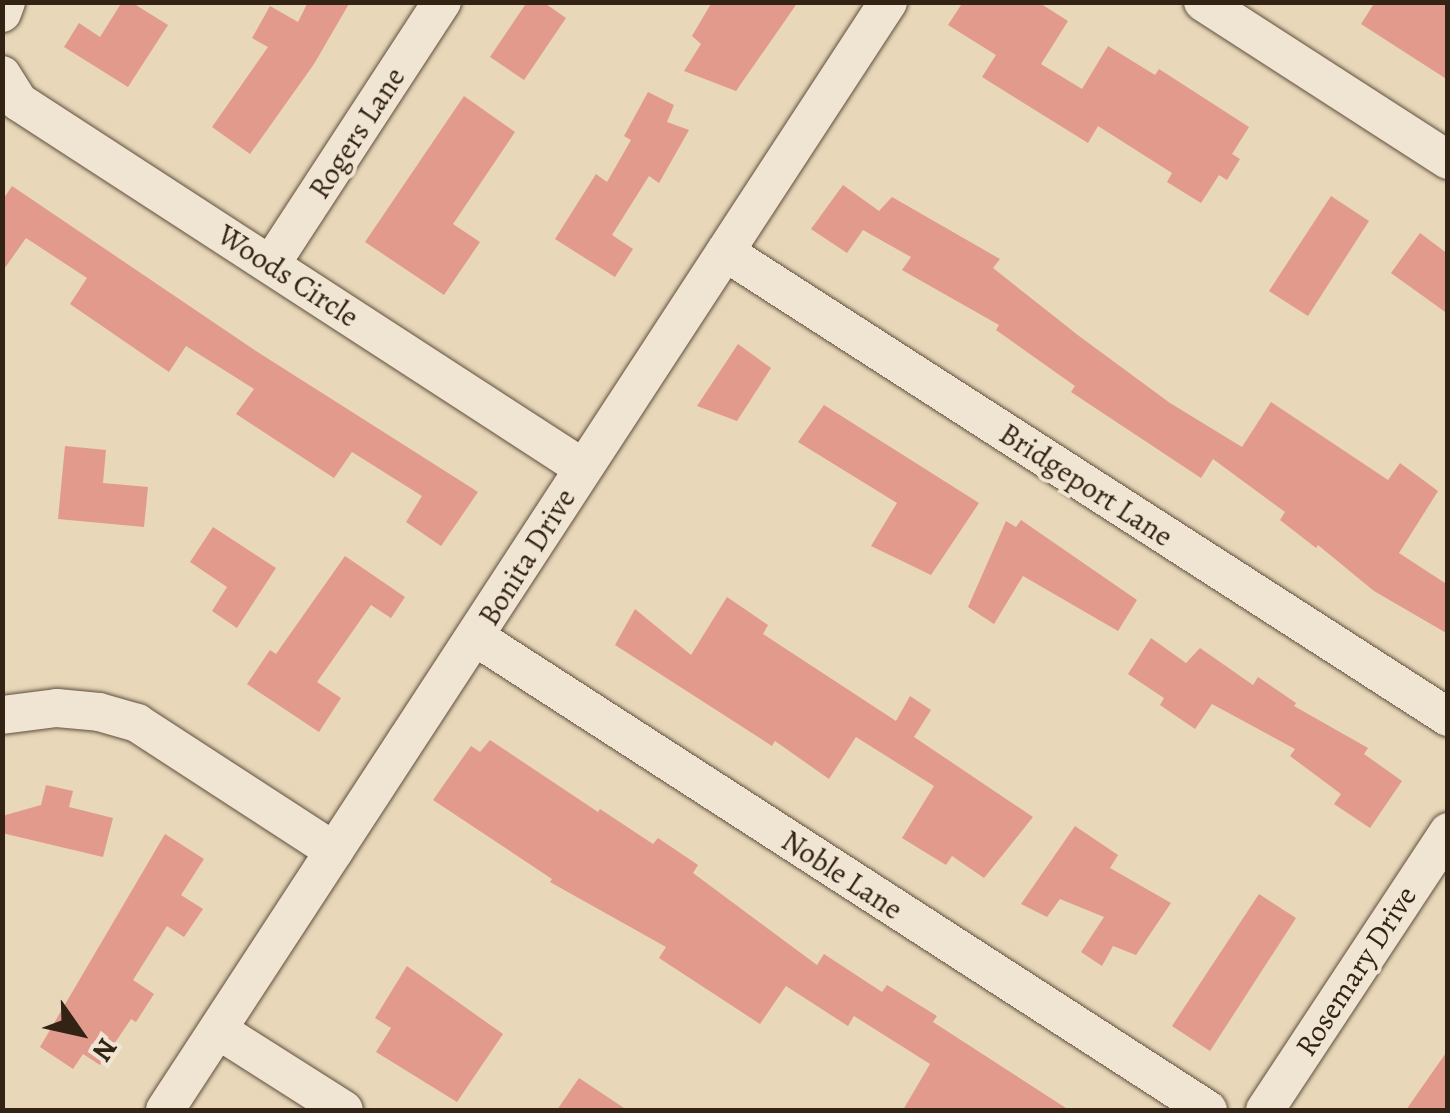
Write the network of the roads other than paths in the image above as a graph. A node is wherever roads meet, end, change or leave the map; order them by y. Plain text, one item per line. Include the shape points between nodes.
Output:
1 (6, 2) edge
2 (442, 2) edge
3 (888, 2) edge
4 (1203, 2) edge
5 (2, 14) edge
6 (2, 75) edge
7 (1448, 160) edge
8 (724, 252) junction
9 (271, 264) junction
10 (582, 468) junction
11 (477, 638) junction
12 (2, 716) edge
13 (1448, 717) edge
14 (1448, 832) edge
15 (334, 851) junction
16 (218, 1030) junction
17 (165, 1110) edge
18 (344, 1110) edge
19 (1208, 1110) edge
20 (1265, 1110) edge

1 - 5 street
2 - 9 street, Rogers Lane
3 - 8 street, Bonita Drive
4 - 7 street
6 - 9 street, Woods Circle via 19,102
8 - 10 street, Bonita Drive
8 - 13 street, Bridgeport Lane
9 - 10 street, Woods Circle
10 - 11 street, Bonita Drive
11 - 15 street, Bonita Drive
11 - 19 street, Noble Lane
12 - 15 street via 58,708 137,723
14 - 20 street, Rosemary Drive
15 - 16 street, Bonita Drive
16 - 17 street, Bonita Drive
16 - 18 street

